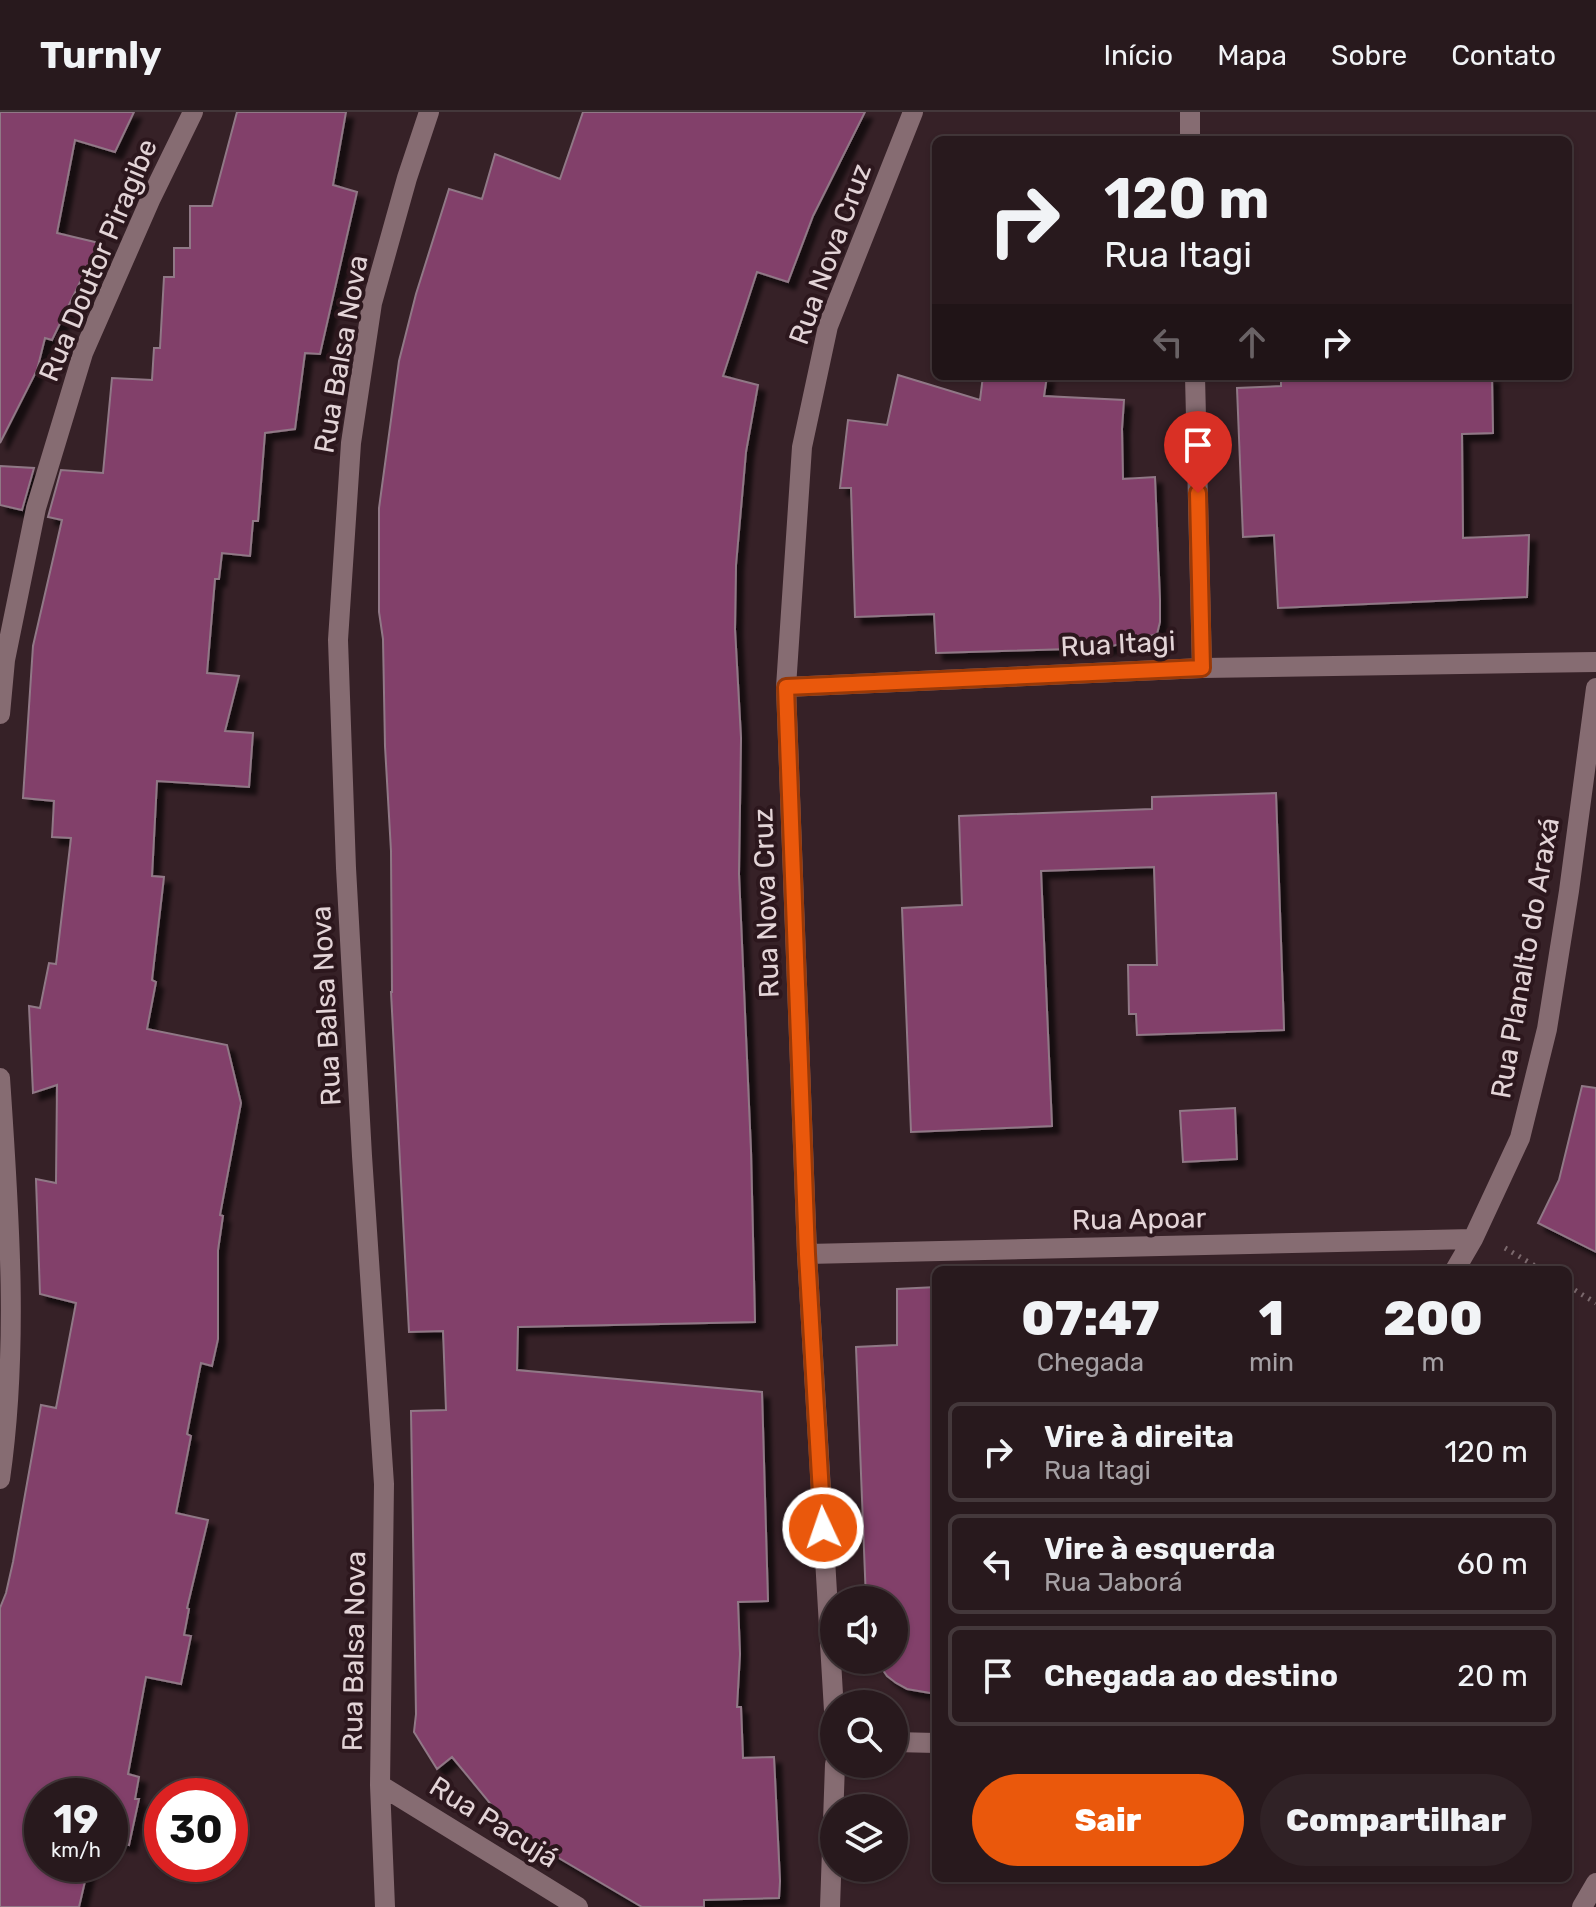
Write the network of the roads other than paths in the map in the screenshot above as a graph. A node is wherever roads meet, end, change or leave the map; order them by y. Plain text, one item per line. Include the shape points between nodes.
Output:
1 (193, 112) edge
2 (429, 112) edge
3 (913, 112) edge
4 (1190, 112) edge
5 (1190, 136) edge
6 (1195, 380) edge
7 (2, 660) edge
8 (1596, 662) edge
9 (1202, 668) junction
10 (786, 687) junction
11 (1596, 688) edge
12 (0, 714) edge
13 (0, 1078) edge
14 (1473, 1239) junction
15 (807, 1254) junction
16 (1457, 1266) edge
17 (0, 1479) edge
18 (833, 1690) edge
19 (908, 1742) edge
20 (932, 1743) edge
21 (835, 1778) edge
22 (380, 1785) junction
23 (1596, 1883) edge
24 (385, 1907) edge
25 (578, 1907) edge
26 (830, 1907) edge
27 (1582, 1907) edge

1 - 7 street, Rua Doutor Piragibe via 83,353 36,508
2 - 22 street, Rua Balsa Nova via 372,303 351,443 338,640 349,928 384,1484
3 - 10 street, Rua Nova Cruz via 828,326 802,447
4 - 5 street
6 - 9 street
7 - 12 street, Rua Doutor Piragibe
8 - 9 street, Rua Itagi
9 - 10 street, Rua Itagi
10 - 15 street, Rua Nova Cruz
11 - 14 street, Rua Planalto do Araxá via 1547,1029 1520,1138
13 - 17 street via 9,1221 9,1383
14 - 15 street, Rua Apoar
14 - 16 street, Rua Planalto do Araxá
15 - 18 street, Rua Nova Cruz
19 - 20 street
21 - 26 street
22 - 24 street, Rua Balsa Nova
22 - 25 street, Rua Pacujá
23 - 27 street

